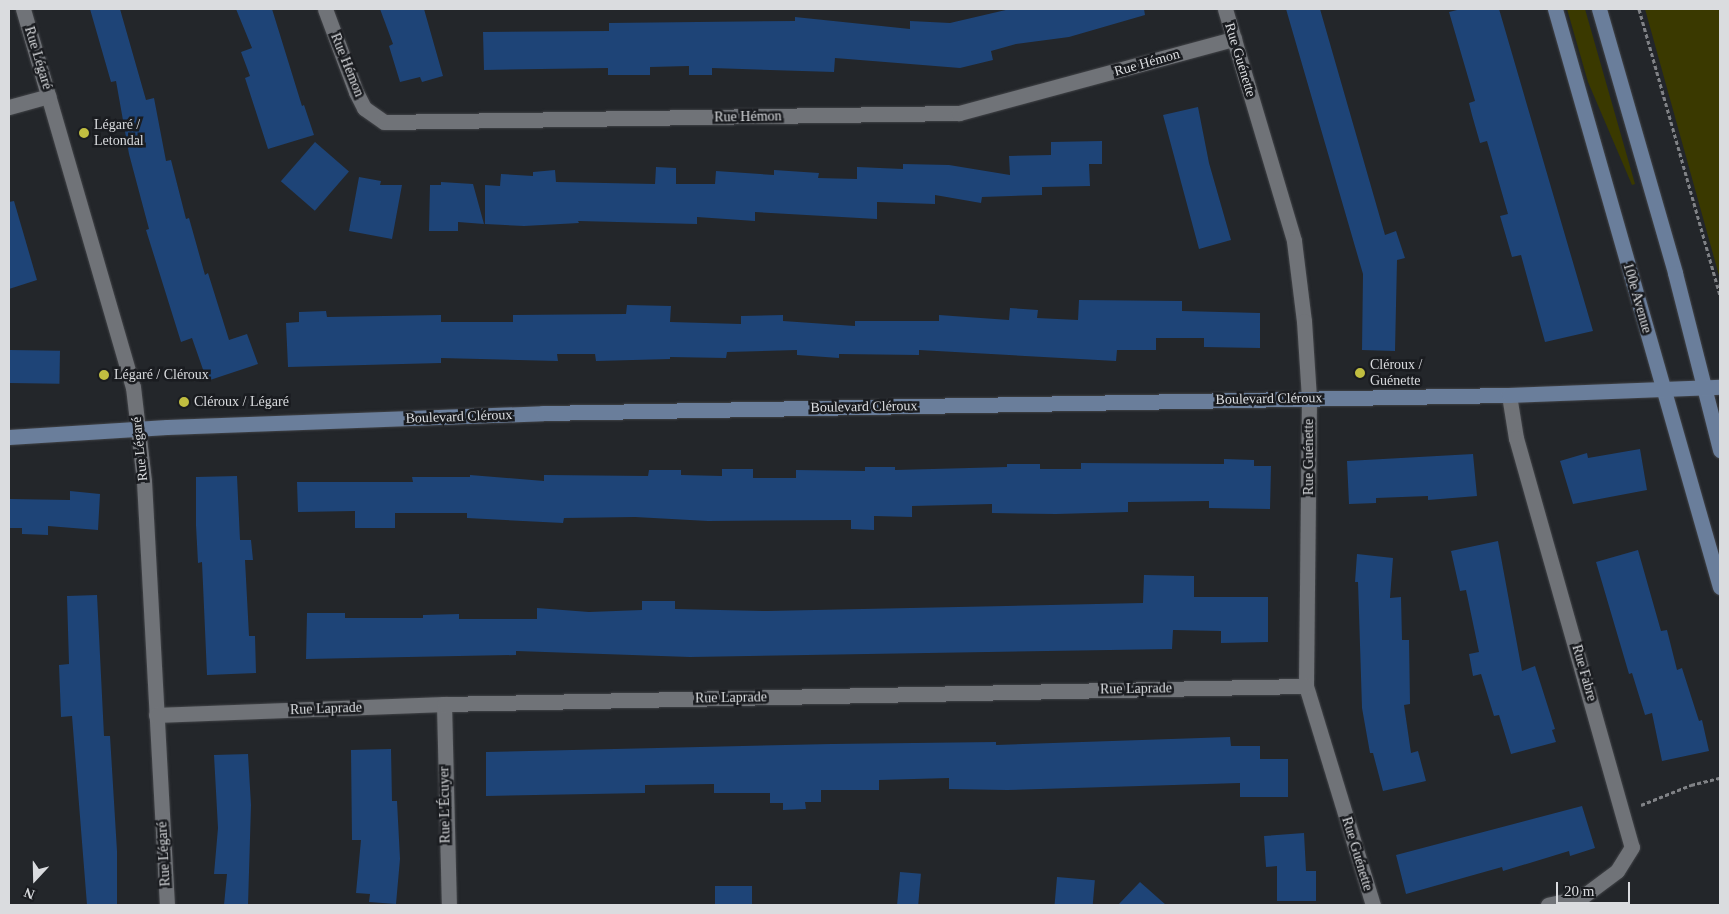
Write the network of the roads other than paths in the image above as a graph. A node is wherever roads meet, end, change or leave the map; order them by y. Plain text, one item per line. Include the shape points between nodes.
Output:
1 (23, 9) edge
2 (325, 9) edge
3 (1225, 9) edge
4 (1554, 9) edge
5 (1599, 9) edge
6 (1234, 39) junction
7 (49, 96) junction
8 (9, 107) edge
9 (1704, 387) junction
10 (1720, 387) edge
11 (1662, 388) junction
12 (1509, 395) junction
13 (1310, 398) junction
14 (139, 429) junction
15 (9, 437) edge
16 (1720, 450) edge
17 (1720, 586) edge
18 (1306, 686) junction
19 (444, 704) junction
20 (156, 715) junction
21 (167, 905) edge
22 (449, 905) edge
23 (1373, 905) edge
24 (1548, 905) edge

1 - 7 street, Rue Légaré
2 - 6 street, Rue Hémon via 364,108 384,122 958,113
3 - 6 street, Rue Guénette
4 - 11 street, 100e Avenue
5 - 9 street
6 - 13 street, Rue Guénette via 1294,241
7 - 8 street
7 - 14 street, Rue Légaré via 133,387
9 - 10 street, Boulevard Cléroux
9 - 11 street, Boulevard Cléroux
9 - 16 street
11 - 12 street, Boulevard Cléroux
11 - 17 street, 100e Avenue
12 - 13 street, Boulevard Cléroux
12 - 24 street, Rue Fabre via 1516,438 1632,847 1617,871 1582,897
13 - 14 street, Boulevard Cléroux via 533,414
13 - 18 street, Rue Guénette
14 - 15 street, Boulevard Cléroux
14 - 20 street, Rue Légaré
18 - 19 street, Rue Laprade
18 - 23 street, Rue Guénette
19 - 20 street, Rue Laprade
19 - 22 street, Rue L'Écuyer
20 - 21 street, Rue Légaré

